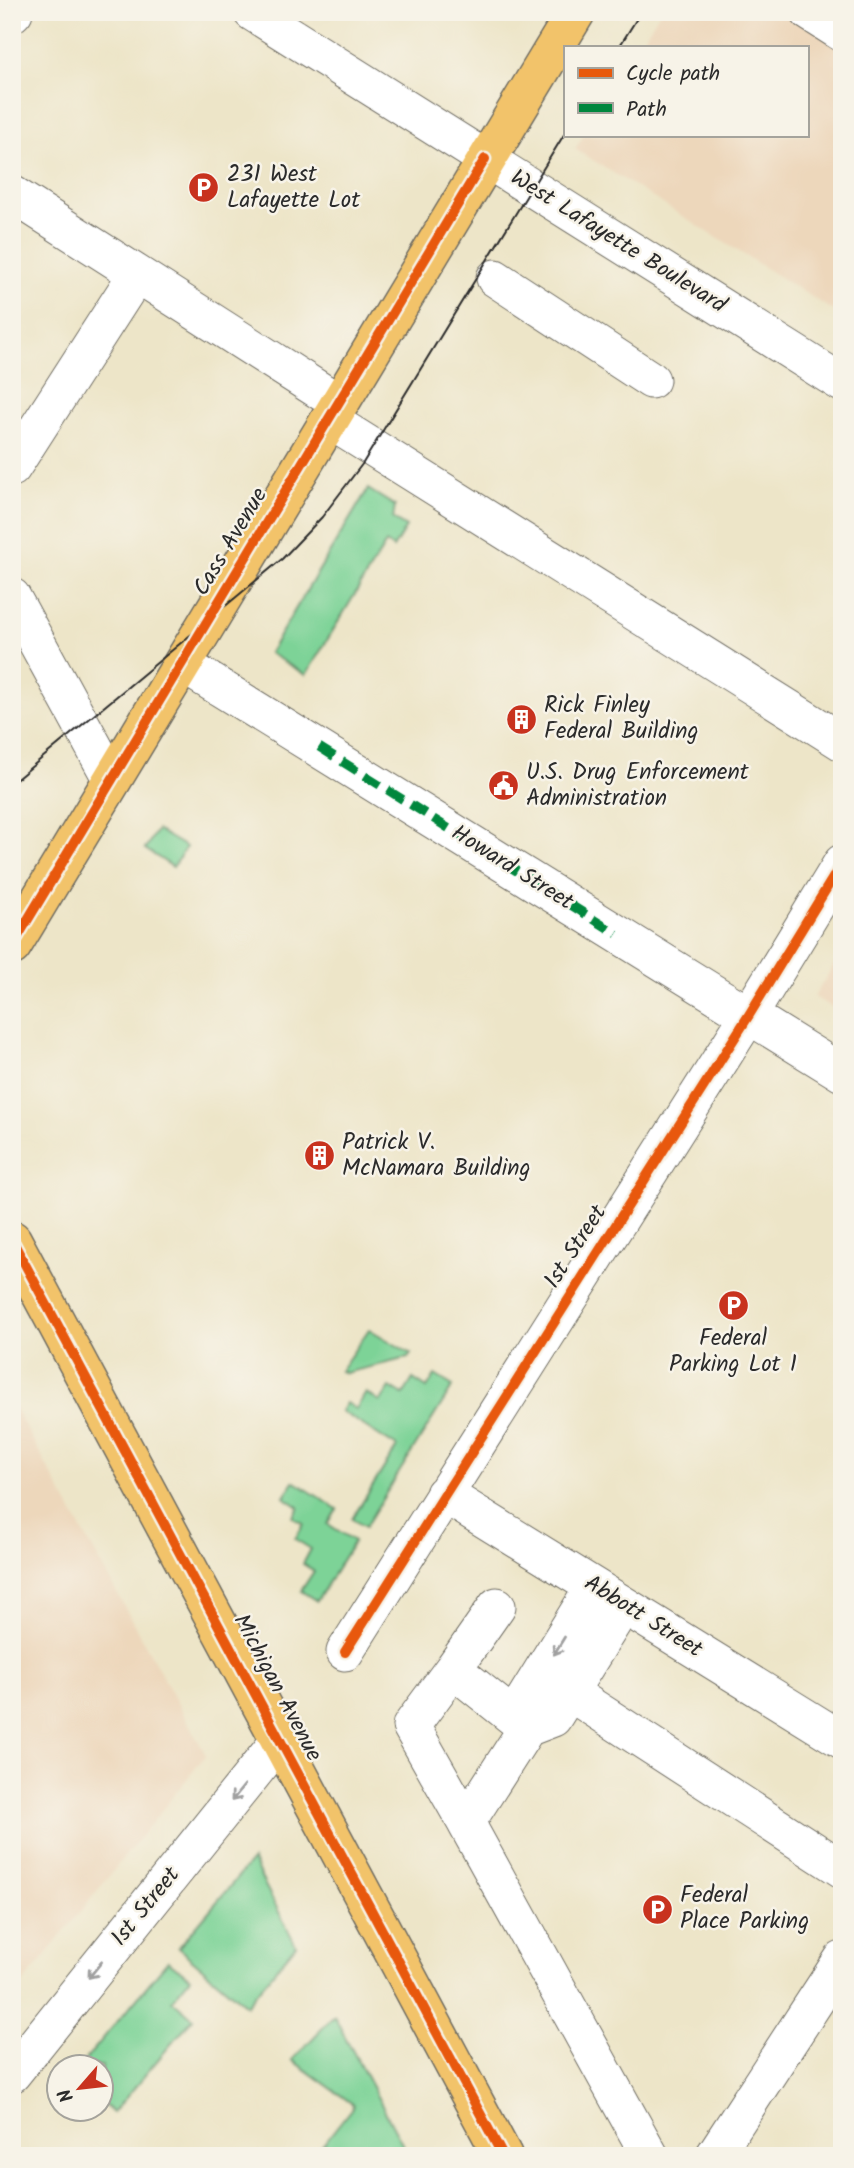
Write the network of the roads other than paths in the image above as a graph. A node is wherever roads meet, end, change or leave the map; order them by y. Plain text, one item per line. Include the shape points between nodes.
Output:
1 (252, 12) edge
2 (576, 12) edge
3 (809, 12) edge
4 (842, 33) edge
5 (485, 159) junction
6 (12, 194) edge
7 (137, 274) junction
8 (495, 278) dead end
9 (651, 380) dead end
10 (842, 383) edge
11 (334, 412) junction
12 (12, 468) edge
13 (12, 597) edge
14 (182, 664) junction
15 (842, 742) edge
16 (112, 780) junction
17 (842, 863) edge
18 (12, 946) edge
19 (749, 1015) junction
20 (842, 1073) edge
21 (12, 1240) edge
22 (444, 1494) junction
23 (609, 1597) junction
24 (497, 1606) dead end
25 (345, 1652) dead end
26 (453, 1669) junction
27 (569, 1692) junction
28 (527, 1728) junction
29 (280, 1740) junction
30 (842, 1740) edge
31 (466, 1823) junction
32 (842, 1869) edge
33 (842, 1960) edge
34 (12, 2074) edge
35 (503, 2156) edge
36 (650, 2156) edge
37 (714, 2156) edge

1 - 5 street, West Lafayette Boulevard
2 - 5 main road, Cass Avenue
3 - 4 street
5 - 10 street, West Lafayette Boulevard
5 - 11 main road, Cass Avenue
6 - 7 street
7 - 11 street
7 - 12 street
8 - 9 street
11 - 14 main road, Cass Avenue
11 - 15 street
13 - 16 street
14 - 16 main road, Cass Avenue
14 - 19 street, Howard Street
16 - 18 main road, Cass Avenue
17 - 19 street, 1st Street
19 - 20 street, Howard Street
19 - 22 street, 1st Street
21 - 29 main road, Michigan Avenue
22 - 23 street, Abbott Street
22 - 25 street, 1st Street
23 - 27 street
23 -> 28 street via 523,1702
23 - 30 street, Abbott Street
24 - 26 street
26 - 28 street
26 - 31 street via 411,1726
27 - 28 street via 553,1718
27 - 32 street
28 - 31 street
29 -> 34 street, 1st Street
29 - 35 main road, Michigan Avenue
31 - 36 street
33 - 37 street

